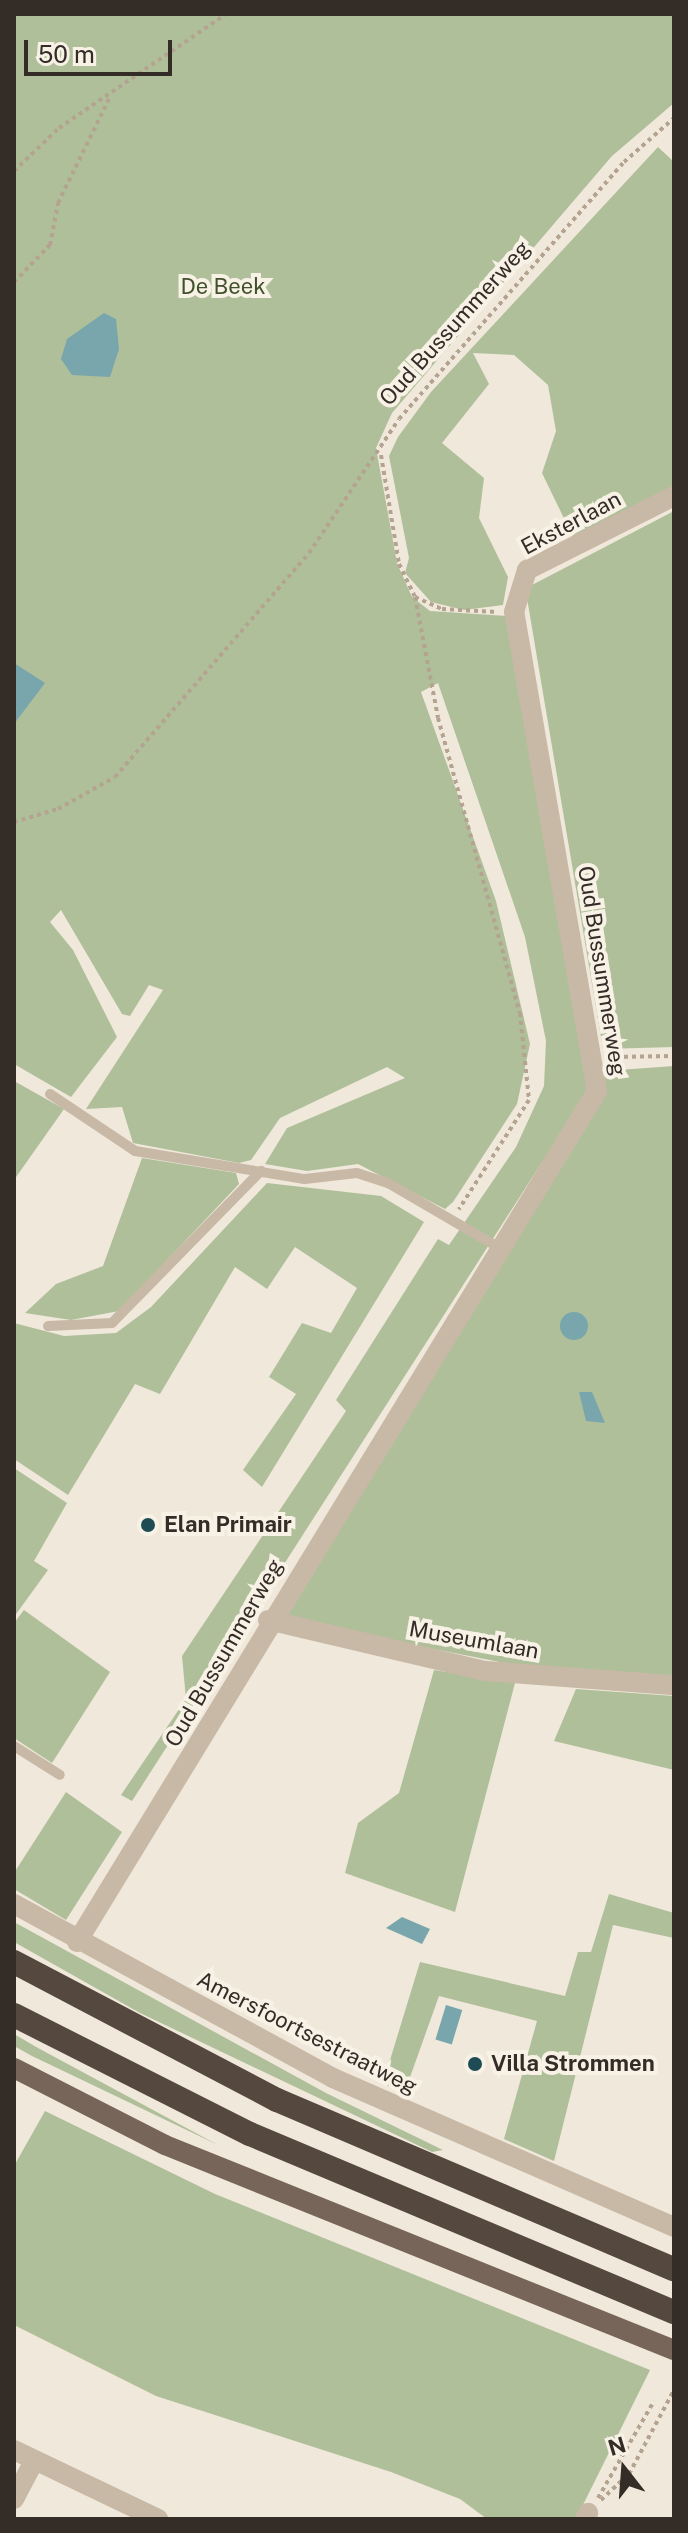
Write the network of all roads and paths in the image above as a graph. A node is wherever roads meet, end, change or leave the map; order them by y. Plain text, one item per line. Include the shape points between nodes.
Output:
1 (226, 14) edge
2 (111, 95) junction
3 (674, 118) edge
4 (14, 171) edge
5 (14, 282) edge
6 (381, 455) junction
7 (674, 496) edge
8 (415, 597) junction
9 (514, 612) junction
10 (14, 822) edge
11 (674, 1056) edge
12 (595, 1057) junction
13 (50, 1094) dead end
14 (261, 1171) junction
15 (451, 1221) junction
16 (498, 1247) junction
17 (48, 1326) dead end
18 (268, 1620) junction
19 (674, 1685) edge
20 (14, 1746) edge
21 (60, 1775) dead end
22 (14, 1904) edge
23 (77, 1942) junction
24 (14, 1962) edge
25 (14, 2015) edge
26 (14, 2068) edge
27 (674, 2227) edge
28 (674, 2269) edge
29 (674, 2312) edge
30 (674, 2350) edge
31 (674, 2390) edge
32 (654, 2401) dead end
33 (14, 2450) edge
34 (34, 2461) junction
35 (619, 2469) junction
36 (629, 2474) junction
37 (14, 2499) edge
38 (586, 2516) edge
39 (158, 2519) edge

1 - 2 path
2 - 4 path via 59,128
2 - 5 path via 58,203 50,245
3 - 6 path, Oud Bussummerweg via 624,162 498,305 399,419
6 - 8 path via 399,564
6 - 10 path, Oud Bussummerweg via 197,690 115,777 58,809
7 - 9 street, Eksterlaan via 527,570
8 - 9 path via 442,609
8 - 15 path via 438,718 520,1013 529,1100
9 - 12 street, Oud Bussummerweg
11 - 12 path
12 - 16 street, Oud Bussummerweg via 597,1091
13 - 14 lane via 135,1151
14 - 15 lane via 305,1179 357,1173
14 - 17 lane via 112,1323
15 - 16 lane
16 - 18 street, Oud Bussummerweg
18 - 19 street, Museumlaan via 486,1671
18 - 23 street, Oud Bussummerweg
20 - 21 lane
22 - 23 street, Amersfoortsestraatweg
23 - 27 street, Amersfoortsestraatweg via 333,2078
24 - 28 highway via 277,2100
25 - 29 highway via 250,2134
26 - 30 main road via 165,2145
31 - 36 path
32 - 35 path
33 - 34 street
34 - 37 street
34 - 39 street
35 - 36 path
35 - 38 path
36 - 38 path

